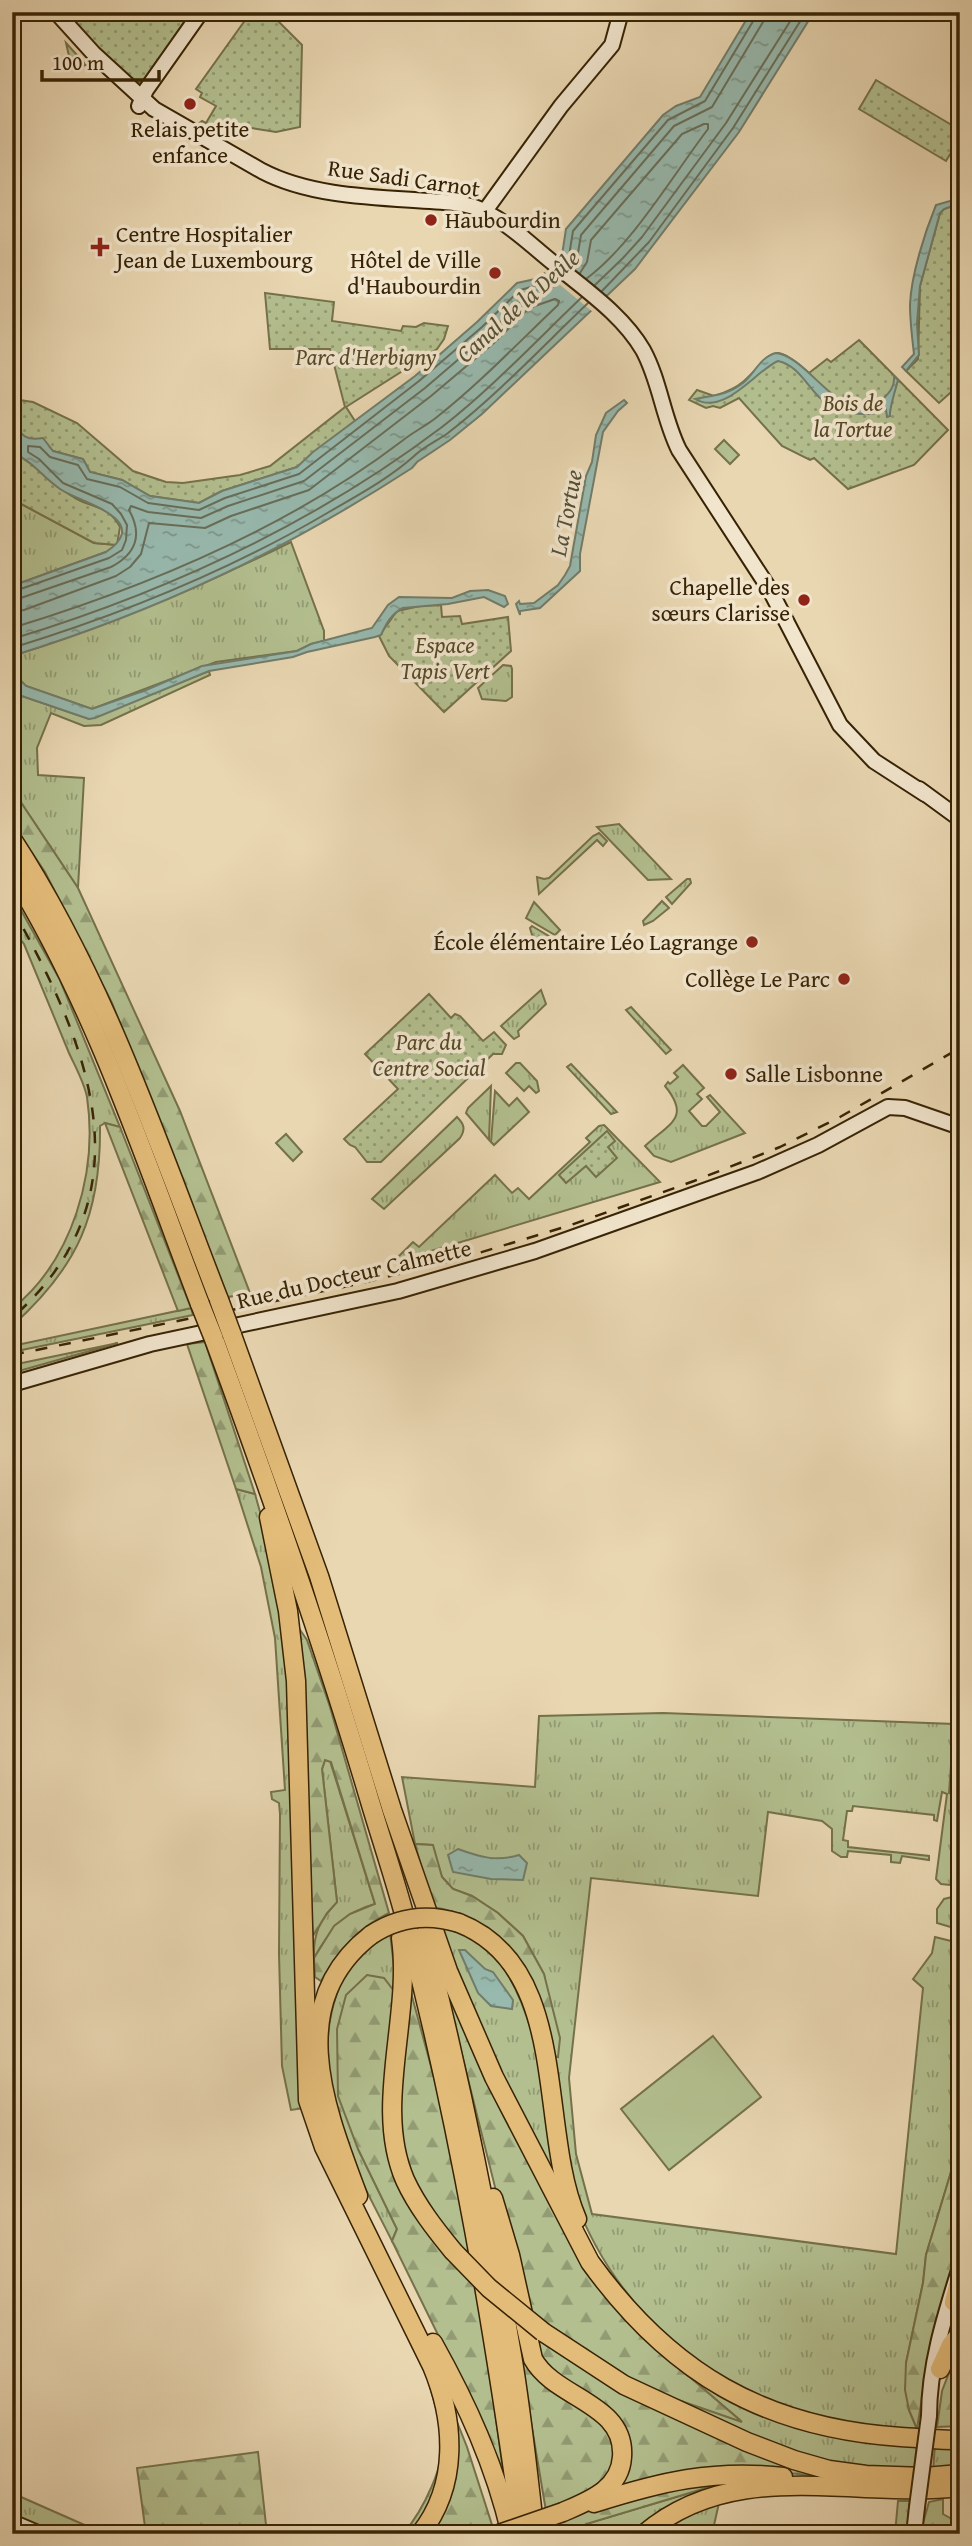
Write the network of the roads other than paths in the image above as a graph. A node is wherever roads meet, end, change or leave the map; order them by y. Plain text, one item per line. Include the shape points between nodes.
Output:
1 (47, 12) edge
2 (56, 12) edge
3 (201, 12) edge
4 (621, 12) edge
5 (140, 102) junction
6 (485, 211) junction
7 (959, 817) edge
8 (12, 839) edge
9 (12, 872) edge
10 (960, 1127) edge
11 (12, 1384) edge
12 (250, 1438) junction
13 (371, 1805) junction
14 (392, 1811) junction
15 (442, 2011) junction
16 (307, 2078) junction
17 (360, 2199) junction
18 (960, 2267) edge
19 (960, 2278) edge
20 (959, 2303) edge
21 (422, 2324) junction
22 (644, 2325) junction
23 (960, 2334) edge
24 (940, 2369) junction
25 (929, 2416) junction
26 (960, 2433) edge
27 (916, 2438) junction
28 (960, 2440) edge
29 (960, 2474) edge
30 (960, 2487) edge
31 (859, 2488) junction
32 (563, 2512) junction
33 (12, 2522) edge
34 (532, 2533) edge
35 (40, 2534) edge
36 (420, 2534) edge
37 (499, 2534) edge
38 (511, 2534) edge
39 (644, 2534) edge
40 (914, 2534) edge

1 - 5 main road, Rue Sadi Carnot
2 - 5 main road, Rue Sadi Carnot
3 - 5 main road
4 - 6 main road via 612,45
5 - 6 main road, Rue Sadi Carnot via 280,180 369,196 457,203
6 - 7 main road, Rue Sadi Carnot via 625,325 651,369 681,454 751,558 847,734 874,761
8 - 14 highway, bridge via 101,1001 219,1300 327,1600
9 - 12 highway, bridge via 88,1013
10 - 11 main road, Rue du Docteur Calmette via 905,1108 888,1107 807,1150 543,1249 352,1303 150,1344
12 - 13 highway via 314,1618
12 - 16 highway via 281,1573 296,1681
13 - 29 highway, bridge via 403,1959 393,2095 396,2147 414,2197 453,2251 497,2295 592,2366 735,2436 829,2470 925,2477
13 - 34 highway via 409,1932 468,2192
14 - 15 highway
14 - 22 highway via 448,1971 498,2087 590,2262 609,2290
15 - 32 highway via 510,2255 533,2359 552,2382 609,2419 621,2443 621,2462 610,2485
15 - 34 highway via 502,2299 523,2428
16 - 17 highway via 328,2138
16 - 36 highway via 309,2106 324,2147 441,2392 450,2435 449,2469 438,2505
17 - 21 highway
17 - 22 highway, bridge via 326,2105 319,2069 322,2014 333,1982 345,1961 371,1935 394,1922 432,1917 458,1923 502,1953 530,1999 544,2045 559,2159 570,2202 597,2259
18 - 25 main road via 936,2351
19 - 20 highway via 954,2302
20 - 24 main road
21 - 37 highway via 469,2430
21 - 38 highway via 474,2422 500,2488
22 - 27 highway via 678,2358 709,2379 774,2412 840,2430
23 - 24 highway
24 - 25 main road
25 - 40 main road, bridge
26 - 27 highway
27 - 28 highway
30 - 31 highway
31 - 32 highway via 773,2476 708,2475 650,2485
31 - 39 highway via 734,2490 691,2503
32 - 37 highway, bridge
33 - 35 main road

